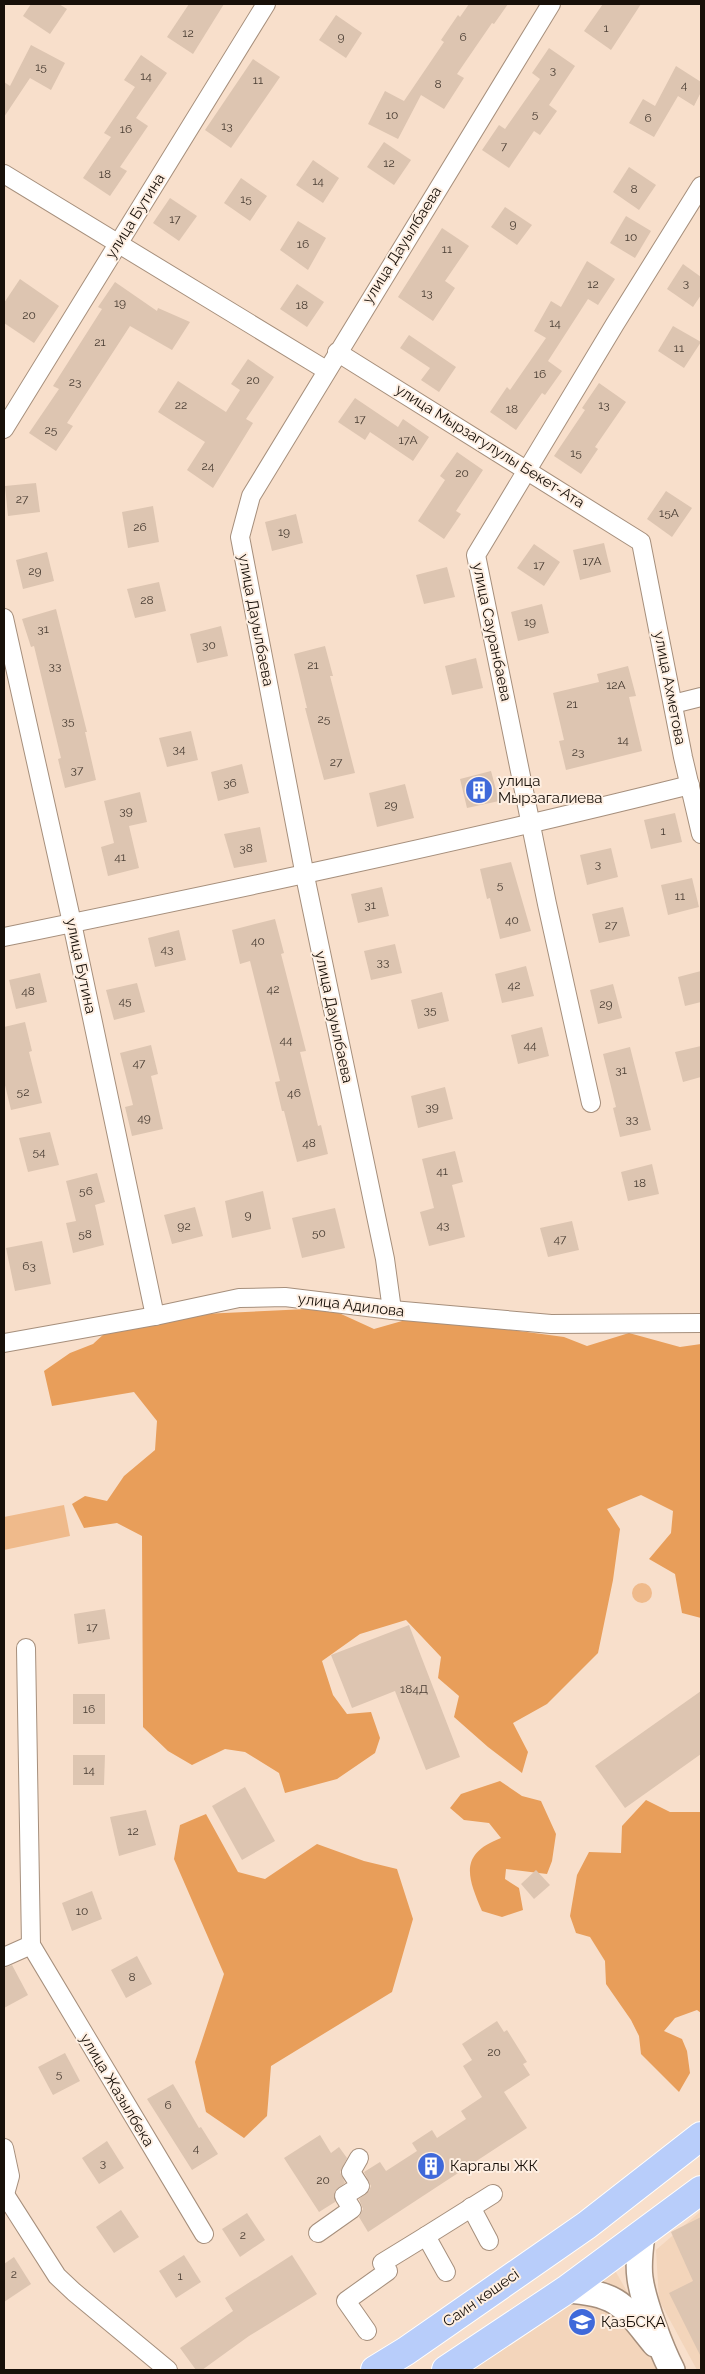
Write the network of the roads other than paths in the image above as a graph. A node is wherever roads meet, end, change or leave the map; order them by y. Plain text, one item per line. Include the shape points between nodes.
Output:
1 (266, 4) edge
2 (551, 4) edge
3 (4, 174) edge
4 (701, 186) edge
5 (118, 243) junction
6 (337, 352) junction
7 (326, 370) junction
8 (4, 429) edge
9 (527, 470) junction
10 (642, 542) joint
11 (4, 618) edge
12 (701, 697) edge
13 (673, 704) junction
14 (690, 785) junction
15 (531, 825) junction
16 (701, 834) edge
17 (305, 876) junction
18 (72, 923) junction
19 (4, 937) edge
20 (591, 1103) dead end
21 (392, 1310) junction
22 (155, 1316) junction
23 (701, 1323) edge
24 (4, 1343) edge
25 (26, 1648) dead end
26 (30, 1945) junction
27 (4, 1958) edge
28 (701, 2136) edge
29 (4, 2148) edge
30 (359, 2158) dead end
31 (701, 2190) edge
32 (4, 2194) edge
33 (493, 2194) dead end
34 (471, 2207) junction
35 (318, 2233) dead end
36 (204, 2234) dead end
37 (642, 2235) junction
38 (426, 2236) junction
39 (489, 2241) dead end
40 (446, 2272) dead end
41 (566, 2290) junction
42 (367, 2331) dead end
43 (668, 2362) edge
44 (168, 2370) edge
45 (375, 2370) edge
46 (446, 2370) edge

1 - 5 street, улица Бутина
2 - 6 street, улица Дауылбаева
3 - 5 street
4 - 9 street, улица Сауранбаева
5 - 7 street
5 - 8 street, улица Бутина
6 - 7 street, улица Дауылбаева
6 - 9 street, улица Мырзагулулы Бекет-Ата
7 - 17 street, улица Дауылбаева via 250,496 240,537
9 - 10 street, улица Мырзагулулы Бекет-Ата
9 - 15 street, улица Сауранбаева via 476,555
10 - 13 street, улица Ахметова
11 - 18 street, улица Бутина
12 - 13 street
13 - 14 street, улица Ахметова
14 - 15 street
14 - 16 street, улица Ахметова
15 - 17 street
15 - 20 street, улица Сауранбаева
17 - 18 street
17 - 21 street, улица Дауылбаева via 385,1259
18 - 19 street
18 - 22 street, улица Бутина
21 - 22 street, улица Адилова via 285,1298 239,1298
21 - 23 street, улица Адилова via 551,1324
22 - 24 street, улица Адилова
25 - 26 street
26 - 27 street
26 - 36 street, улица Жазылбека
28 - 45 main road, Саин көшесі via 587,2225
29 - 32 street via 10,2176
30 - 35 street via 351,2172 360,2186 344,2196 352,2210
31 - 37 main road
32 - 44 street via 57,2276
33 - 34 street
34 - 38 street
34 - 39 street
37 - 41 main road
37 - 43 street via 640,2280
38 - 40 street
38 - 42 street via 382,2263 388,2272 346,2301
41 - 43 street via 608,2297 626,2309
41 - 46 main road

